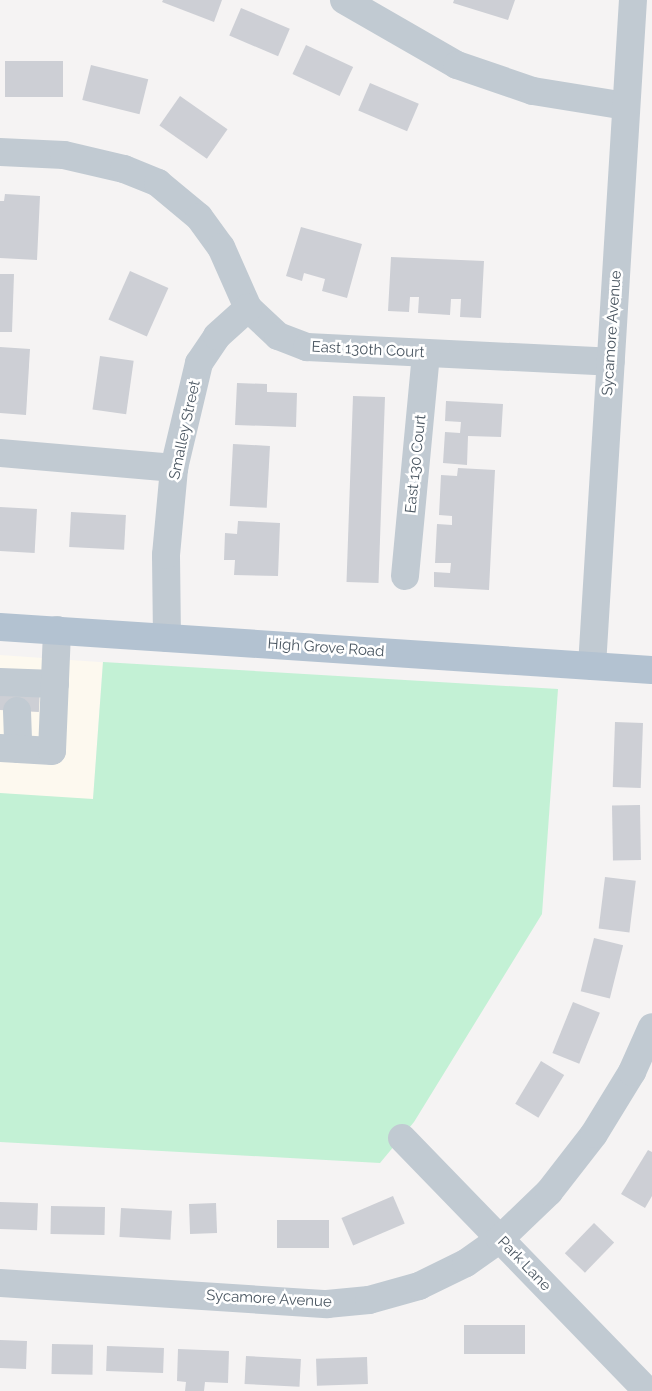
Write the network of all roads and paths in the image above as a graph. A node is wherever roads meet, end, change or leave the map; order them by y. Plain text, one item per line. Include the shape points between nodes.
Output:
1 (344, 0) edge
2 (633, 0) edge
3 (626, 106) junction
4 (0, 152) edge
5 (248, 308) junction
6 (426, 353) junction
7 (611, 362) junction
8 (0, 453) edge
9 (174, 468) junction
10 (405, 576) dead end
11 (0, 627) edge
12 (57, 630) junction
13 (167, 638) junction
14 (592, 666) junction
15 (652, 670) edge
16 (55, 684) junction
17 (13, 691) edge
18 (9, 748) edge
19 (652, 1027) edge
20 (402, 1138) dead end
21 (500, 1239) junction
22 (0, 1283) edge
23 (647, 1391) edge

1 - 3 street via 457,65 533,92
2 - 3 street, Sycamore Avenue
3 - 7 street, Sycamore Avenue
4 - 5 street, East 130th Court via 64,155 124,169 158,183 199,217 221,247
5 - 6 street, East 130th Court via 278,336 306,347
5 - 9 street, Smalley Street via 217,336 199,363
6 - 7 street, East 130th Court
6 - 10 street, East 130 Court
7 - 14 street, Sycamore Avenue
8 - 9 street
9 - 13 street, Smalley Street via 166,572
11 - 12 main road, High Grove Road
12 - 13 main road, High Grove Road
12 - 16 street
13 - 14 main road, High Grove Road
14 - 15 main road, High Grove Road
16 - 17 street
16 - 18 street via 52,751
17 - 18 street
19 - 21 street, Sycamore Avenue via 632,1072 594,1134 549,1192
20 - 21 street, Park Lane
21 - 22 street, Sycamore Avenue via 466,1263 419,1286 368,1300 327,1304
21 - 23 street, Park Lane

